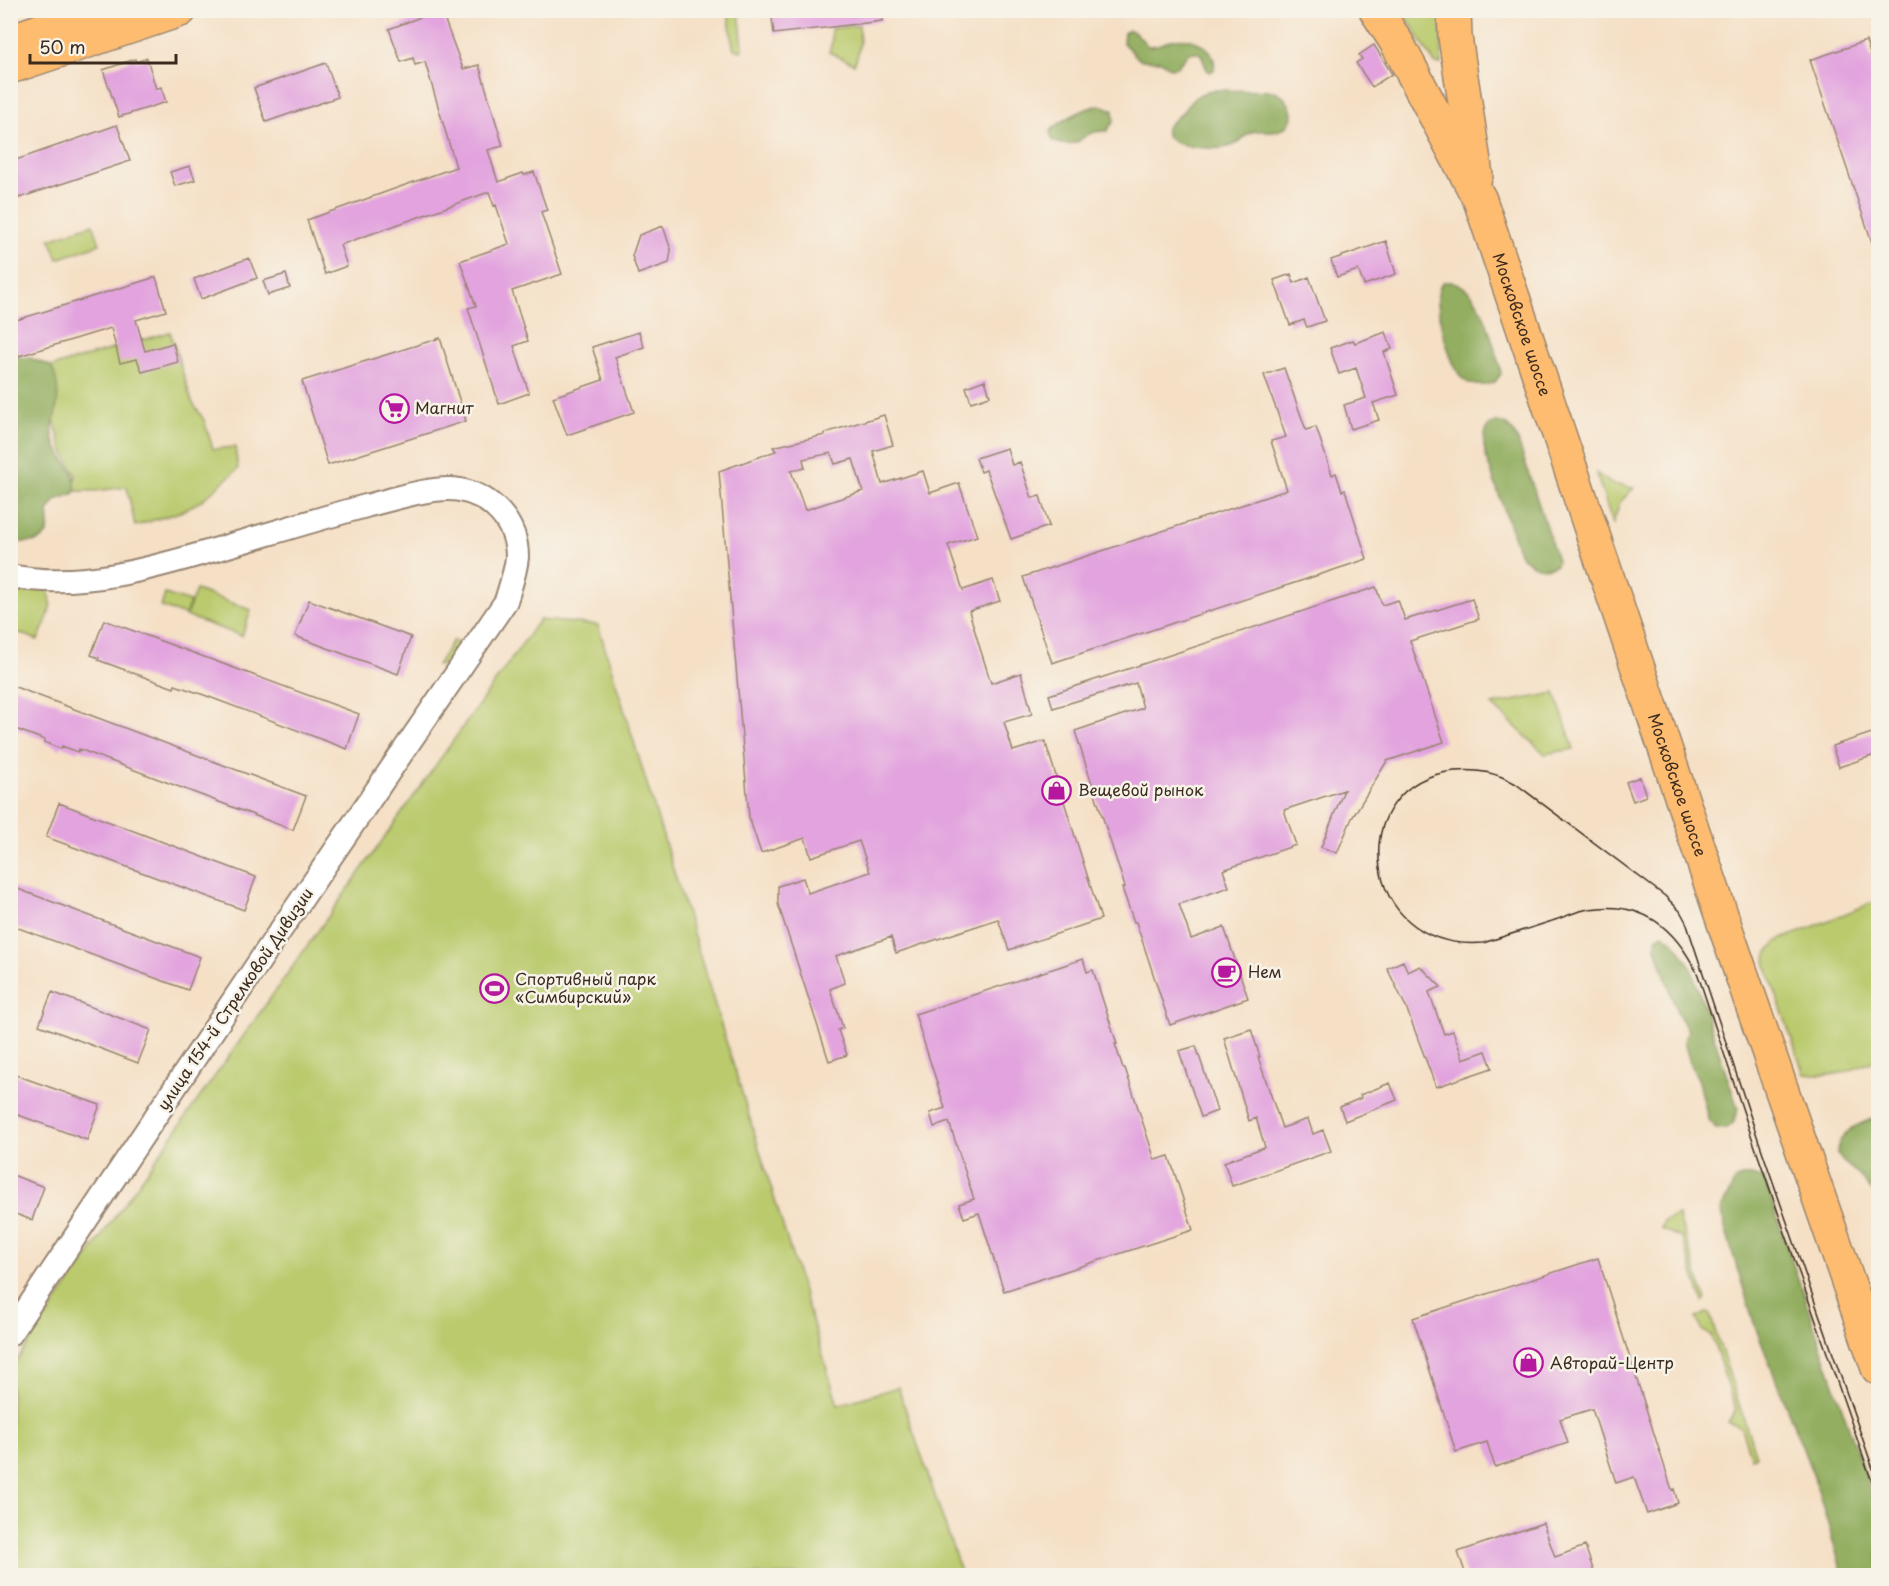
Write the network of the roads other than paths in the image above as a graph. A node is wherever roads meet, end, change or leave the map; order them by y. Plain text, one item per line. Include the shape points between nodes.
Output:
1 (99, 10) edge
2 (180, 10) edge
3 (1376, 10) edge
4 (1454, 10) edge
5 (10, 41) edge
6 (10, 67) edge
7 (1480, 200) junction
8 (10, 576) edge
9 (10, 1334) edge
10 (1878, 1368) edge

1 - 5 main road
2 - 6 main road
3 - 7 main road
4 - 7 main road
7 - 10 main road, Московское шоссе
8 - 9 street, улица 154-й Стрелковой Дивизии via 65,581 152,568 401,497 458,489 494,506 506,519 515,537 517,558 506,601

